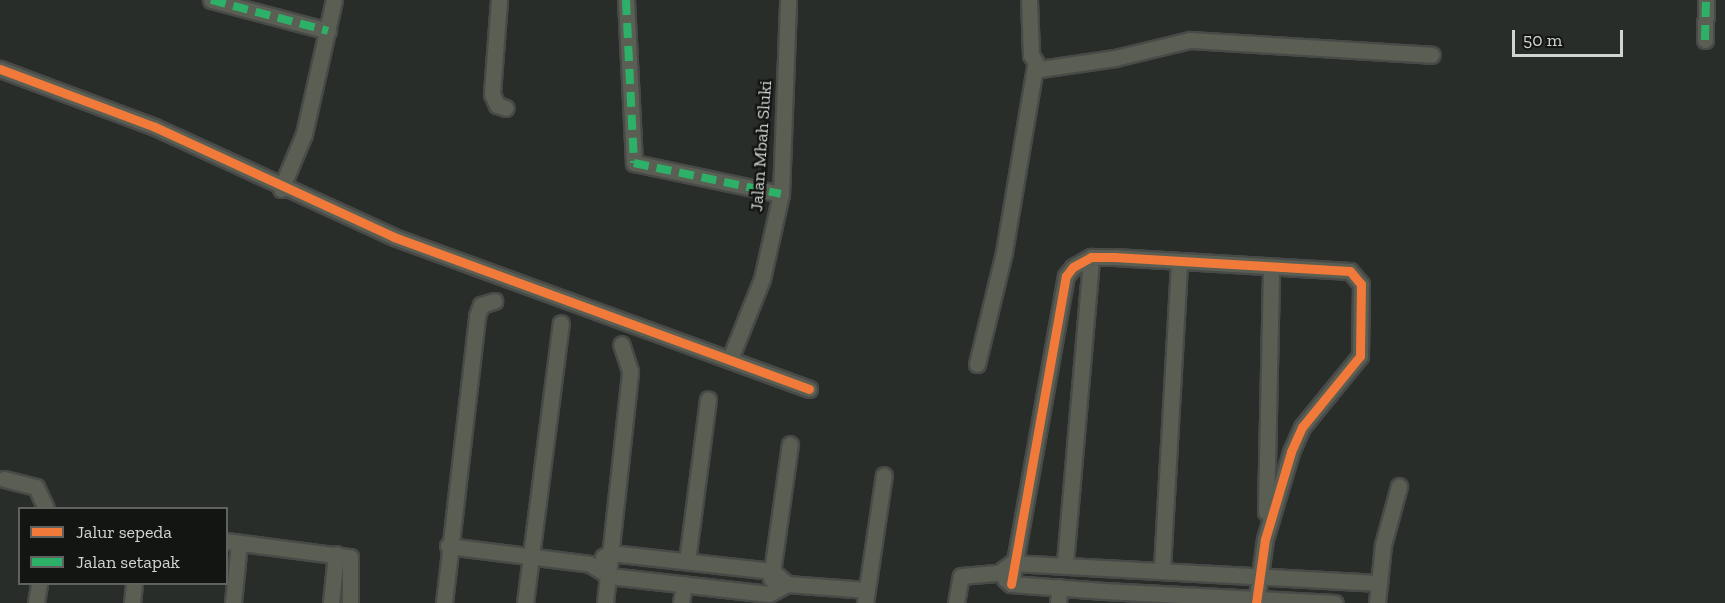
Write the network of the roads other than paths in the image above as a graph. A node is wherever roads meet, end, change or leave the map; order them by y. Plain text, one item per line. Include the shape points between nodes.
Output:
1 (211, 0) edge
2 (334, 0) edge
3 (500, 0) edge
4 (626, 0) edge
5 (788, 0) edge
6 (1029, 0) edge
7 (1706, 0) edge
8 (328, 31) junction
9 (1705, 40) dead end
10 (1432, 55) dead end
11 (1035, 67) junction
12 (0, 69) edge
13 (506, 108) dead end
14 (281, 189) junction
15 (781, 194) junction
16 (1091, 257) junction
17 (1179, 261) junction
18 (1271, 267) junction
19 (494, 301) dead end
20 (561, 323) dead end
21 (621, 344) dead end
22 (730, 358) junction
23 (977, 364) dead end
24 (809, 389) dead end
25 (708, 399) dead end
26 (790, 444) dead end
27 (884, 475) dead end
28 (2, 479) edge
29 (1399, 486) dead end
30 (46, 507) edge
31 (1265, 539) junction
32 (233, 542) edge
33 (448, 546) junction
34 (611, 553) junction
35 (336, 554) junction
36 (531, 557) junction
37 (687, 561) junction
38 (1012, 563) junction
39 (1065, 563) junction
40 (590, 564) junction
41 (1106, 566) junction
42 (1162, 568) junction
43 (772, 571) junction
44 (999, 573) junction
45 (609, 576) junction
46 (1259, 576) junction
47 (1379, 583) junction
48 (684, 584) junction
49 (787, 584) junction
50 (1011, 584) junction
51 (39, 585) edge
52 (134, 585) edge
53 (1104, 591) junction
54 (1058, 595) edge
55 (866, 596) edge
56 (1155, 598) edge
57 (769, 599) edge
58 (1256, 601) edge
59 (36, 603) edge
60 (132, 603) edge
61 (233, 603) edge
62 (331, 603) edge
63 (350, 603) edge
64 (444, 603) edge
65 (525, 603) edge
66 (605, 603) edge
67 (681, 603) edge
68 (956, 603) edge
69 (1335, 603) edge
70 (1377, 603) edge

1 - 8 street
2 - 8 street
3 - 13 street via 492,94 497,105
4 - 15 street via 634,163
5 - 15 street, Jalan Mbah Sluki
6 - 11 street
7 - 9 street
8 - 14 street via 304,134
10 - 11 street via 1190,40 1115,58
11 - 23 street via 1004,252
12 - 14 street via 155,127
14 - 22 street via 394,237
15 - 22 street, Jalan Mbah Sluki via 762,279
16 - 17 street
16 - 38 street via 1066,276
16 - 39 street
17 - 18 street
17 - 42 street
18 - 31 street
18 - 31 street via 1356,274 1361,284 1361,349 1357,364 1302,427 1280,479
19 - 33 street via 481,305 477,316
20 - 36 street
21 - 34 street via 630,371
22 - 24 street
25 - 37 street
26 - 43 street
27 - 55 street
28 - 30 street via 36,487
29 - 47 street
31 - 46 street
32 - 35 street
32 - 61 street
33 - 36 street
33 - 64 street
34 - 37 street
34 - 40 street
34 - 45 street
35 - 62 street
35 - 63 street via 352,559
36 - 40 street
36 - 65 street
37 - 43 street
38 - 39 street
38 - 44 street
38 - 50 street
39 - 41 street
40 - 45 street
41 - 42 street
41 - 53 street
42 - 46 street
43 - 49 street
43 - 57 street
44 - 50 street
44 - 68 street via 961,576
45 - 48 street
45 - 66 street
46 - 47 street
46 - 58 street
47 - 70 street
48 - 57 street
48 - 67 street
49 - 55 street
49 - 57 street
50 - 54 street
51 - 59 street
52 - 60 street
53 - 54 street
53 - 56 street
56 - 58 street
58 - 69 street

